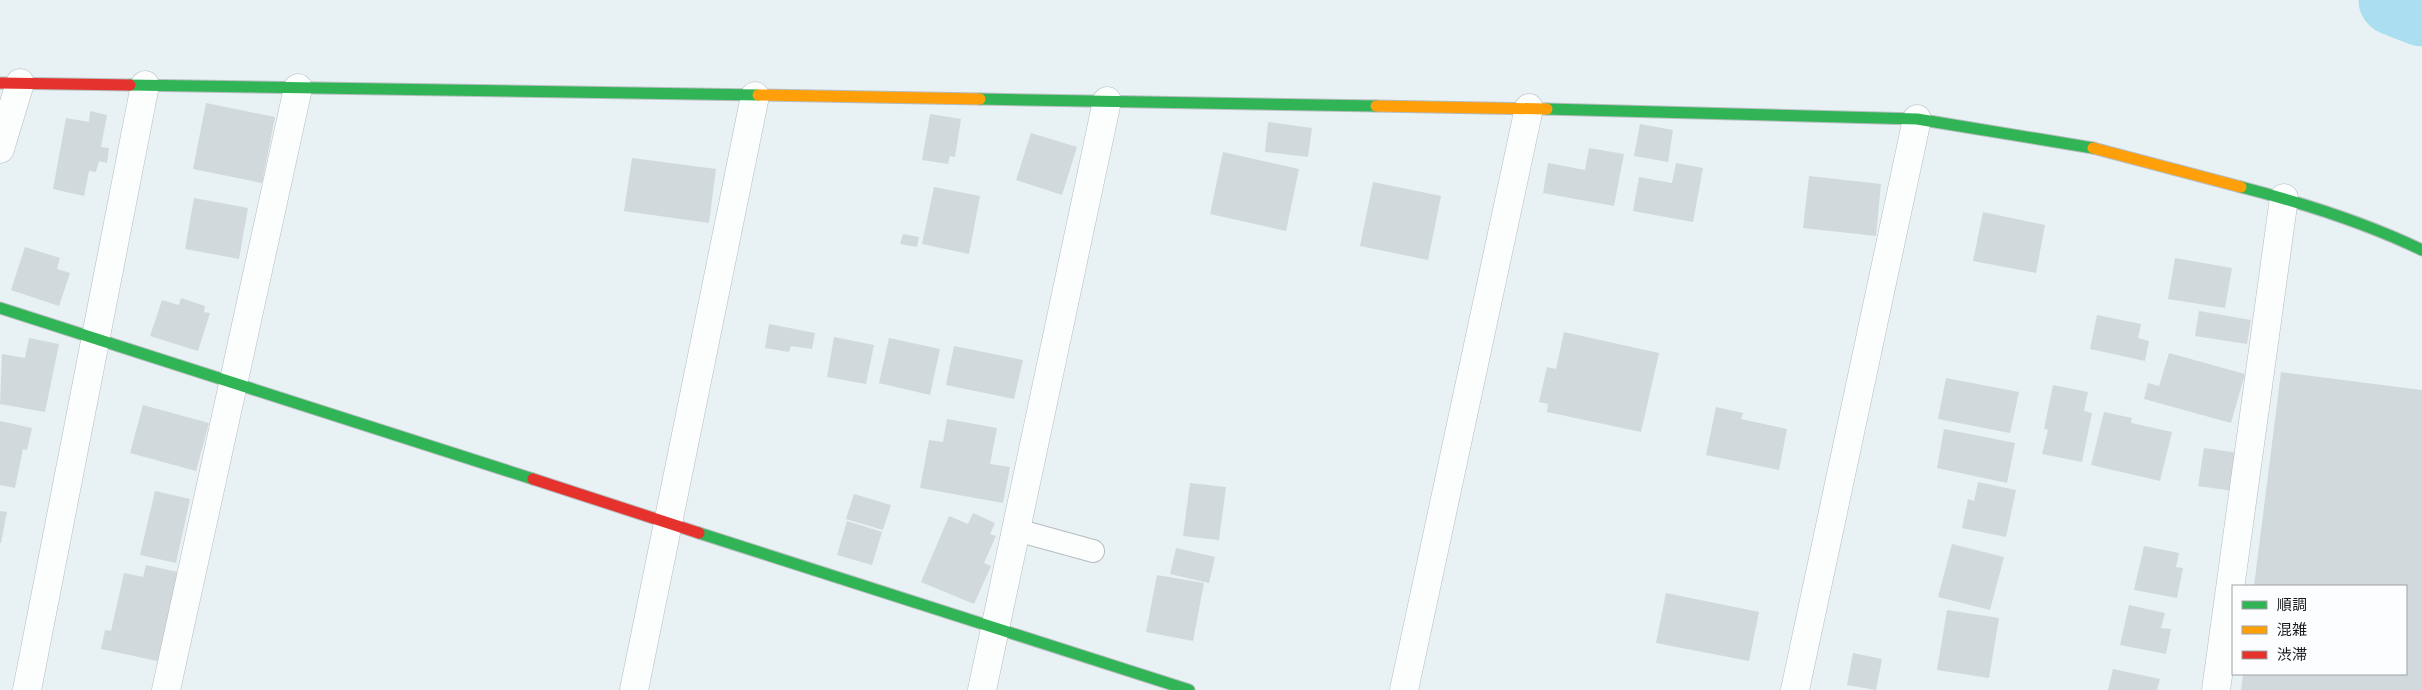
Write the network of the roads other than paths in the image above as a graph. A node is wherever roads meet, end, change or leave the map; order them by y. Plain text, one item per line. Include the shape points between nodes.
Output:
1 (10, 83) edge
2 (146, 85) junction
3 (298, 88) junction
4 (755, 96) junction
5 (1107, 101) junction
6 (1529, 108) junction
7 (1917, 119) junction
8 (0, 149) edge
9 (2284, 198) junction
10 (2422, 250) edge
11 (0, 308) edge
12 (94, 338) junction
13 (234, 383) junction
14 (668, 522) junction
15 (1017, 530) junction
16 (1093, 551) dead end
17 (996, 628) junction
18 (27, 690) edge
19 (166, 690) edge
20 (634, 690) edge
21 (982, 690) edge
22 (1189, 690) edge
23 (1404, 690) edge
24 (1795, 690) edge
25 (2216, 690) edge

1 - 2 street
1 - 8 street
2 - 3 street
2 - 12 street
3 - 4 street
3 - 13 street
4 - 5 street
4 - 14 street
5 - 6 street
5 - 15 street
6 - 7 street
6 - 23 street
7 - 9 street via 2078,144
7 - 24 street
9 - 10 street via 2381,230
9 - 25 street
11 - 12 street
12 - 13 street
12 - 18 street
13 - 14 street
13 - 19 street
14 - 17 street
14 - 20 street
15 - 16 lane
15 - 17 street
17 - 21 street
17 - 22 street

